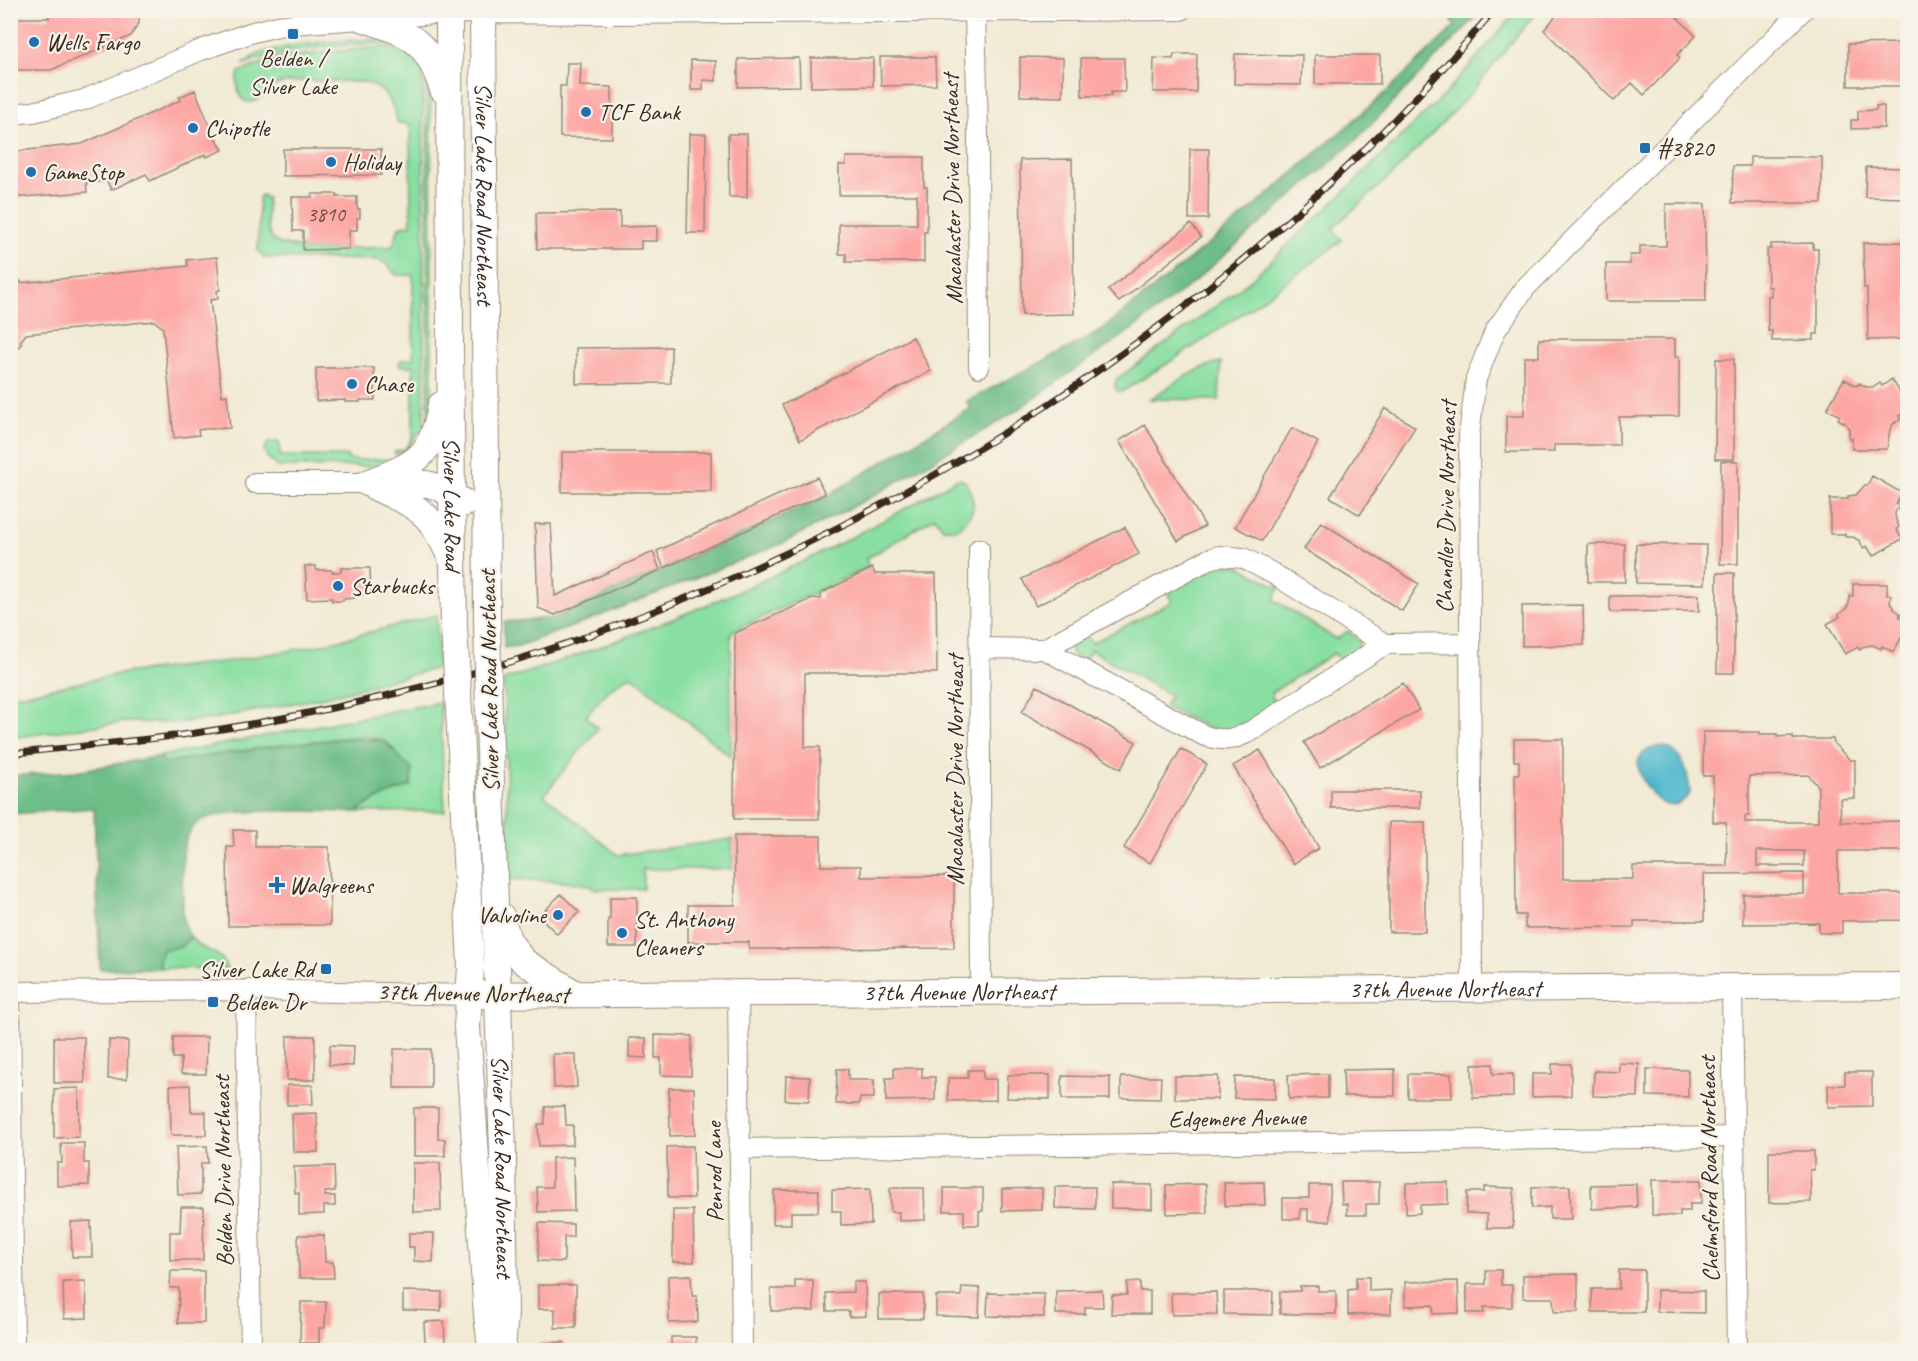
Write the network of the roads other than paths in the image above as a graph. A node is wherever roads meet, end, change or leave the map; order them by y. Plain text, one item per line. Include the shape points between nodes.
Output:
1 (1181, 10) edge
2 (1803, 10) edge
3 (449, 12) edge
4 (483, 12) edge
5 (733, 12) edge
6 (975, 12) edge
7 (370, 14) edge
8 (449, 108) junction
9 (10, 114) edge
10 (450, 352) junction
11 (979, 367) dead end
12 (255, 483) dead end
13 (368, 483) junction
14 (452, 495) junction
15 (486, 536) junction
16 (979, 549) dead end
17 (453, 561) junction
18 (1385, 644) junction
19 (1470, 644) junction
20 (980, 648) junction
21 (1044, 649) junction
22 (494, 892) junction
23 (1908, 986) edge
24 (1732, 987) junction
25 (1472, 988) junction
26 (246, 990) junction
27 (981, 991) junction
28 (10, 992) edge
29 (738, 993) junction
30 (576, 994) junction
31 (469, 995) junction
32 (497, 995) junction
33 (10, 1003) edge
34 (1734, 1137) junction
35 (739, 1149) junction
36 (14, 1350) edge
37 (251, 1350) edge
38 (491, 1350) edge
39 (502, 1350) edge
40 (742, 1350) edge
41 (1737, 1350) edge

1 - 6 street
2 - 19 street, Chandler Drive Northeast via 1526,287 1496,331 1476,379 1469,436
3 - 4 street
3 - 7 street
3 - 8 main road, Silver Lake Road
4 - 5 street
4 - 15 main road, Silver Lake Road Northeast
5 - 6 street
6 - 11 street, Macalaster Drive Northeast
7 - 8 main road via 422,46 435,64
7 - 9 street via 253,32 172,61 84,100
8 - 10 main road, Silver Lake Road
10 - 13 main road via 437,430 427,448 404,469
10 - 14 main road, Silver Lake Road
12 - 13 street
13 - 14 main road via 427,484
13 - 17 main road via 424,514
14 - 15 main road via 469,505
14 - 17 main road, Silver Lake Road
15 - 22 main road, Silver Lake Road Northeast, bridge
16 - 20 street, Macalaster Drive Northeast
17 - 31 main road, Silver Lake Road, bridge via 471,967
18 - 19 street
18 - 21 street via 1272,573 1243,558 1220,556
18 - 21 street via 1253,730 1235,739 1219,740
19 - 25 street, Chandler Drive Northeast
20 - 21 street
20 - 27 street, Macalaster Drive Northeast
22 - 30 main road via 508,940 517,955
22 - 32 main road, Silver Lake Road Northeast
23 - 24 main road, 37th Avenue Northeast
24 - 25 main road, 37th Avenue Northeast
24 - 34 street, Chelmsford Road Northeast
25 - 27 main road, 37th Avenue Northeast
26 - 28 street, 37th Avenue Northeast
26 - 31 street, 37th Avenue Northeast
26 - 37 street, Belden Drive Northeast
27 - 29 main road, 37th Avenue Northeast
29 - 30 main road, 37th Avenue Northeast
29 - 35 street, Penrod Lane
30 - 32 main road, 37th Avenue Northeast
31 - 32 main road, 37th Avenue Northeast
31 - 38 main road, Silver Lake Road Northeast via 467,1028
32 - 39 main road, Silver Lake Road Northeast via 503,1165
33 - 36 street
34 - 35 street, Edgemere Avenue
34 - 41 street, Chelmsford Road Northeast
35 - 40 street, Penrod Lane

